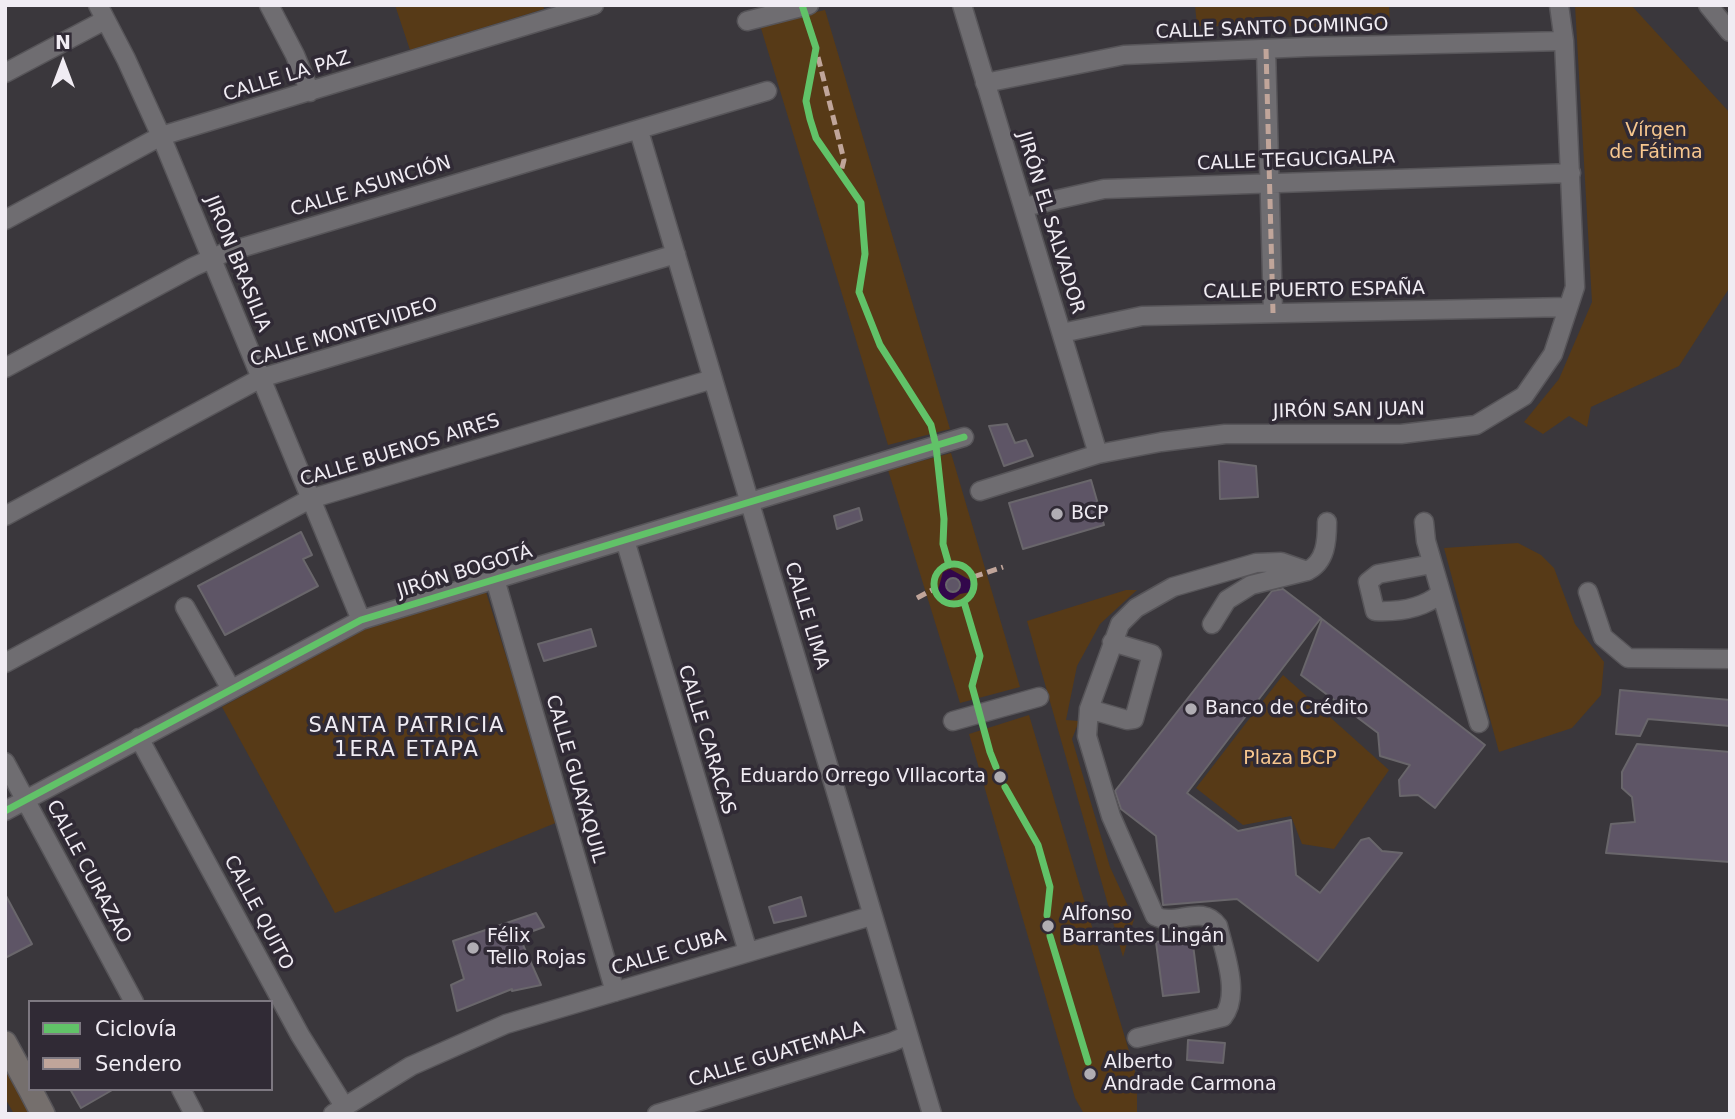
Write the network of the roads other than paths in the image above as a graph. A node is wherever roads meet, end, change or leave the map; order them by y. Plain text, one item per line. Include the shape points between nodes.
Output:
1 (269, 5) edge
2 (594, 5) edge
3 (808, 5) edge
4 (962, 5) edge
5 (1559, 5) edge
6 (1708, 5) edge
7 (556, 11) edge
8 (101, 12) edge
9 (747, 21) dead end
10 (1730, 32) edge
11 (1564, 41) junction
12 (1266, 49) junction
13 (5, 73) edge
14 (985, 83) junction
15 (767, 91) dead end
16 (310, 92) junction
17 (639, 131) junction
18 (162, 136) junction
19 (1571, 173) junction
20 (1270, 183) junction
21 (1024, 207) junction
22 (5, 220) edge
23 (676, 254) junction
24 (211, 258) junction
25 (1569, 307) junction
26 (1273, 313) junction
27 (1062, 333) junction
28 (5, 368) edge
29 (261, 378) junction
30 (713, 379) junction
31 (964, 437) dead end
32 (1098, 454) junction
33 (979, 491) dead end
34 (310, 499) junction
35 (750, 502) junction
36 (5, 516) edge
37 (1327, 522) dead end
38 (1424, 522) dead end
39 (625, 540) junction
40 (1432, 564) junction
41 (1307, 571) junction
42 (495, 579) junction
43 (1588, 592) dead end
44 (1440, 594) junction
45 (185, 607) dead end
46 (361, 620) junction
47 (1212, 624) dead end
48 (1112, 642) junction
49 (1730, 659) edge
50 (5, 663) edge
51 (230, 689) junction
52 (1039, 697) dead end
53 (1090, 709) junction
54 (953, 721) dead end
55 (1479, 723) dead end
56 (139, 738) junction
57 (5, 762) edge
58 (26, 800) junction
59 (5, 811) edge
60 (871, 916) junction
61 (748, 952) junction
62 (615, 992) junction
63 (133, 1000) edge
64 (908, 1035) junction
65 (1137, 1038) dead end
66 (5, 1043) edge
67 (28, 1085) edge
68 (31, 1091) edge
69 (182, 1091) edge
70 (338, 1110) edge
71 (43, 1114) edge
72 (194, 1114) edge
73 (657, 1114) edge
74 (932, 1114) edge

1 - 16 street
2 - 7 street, CALLE LA PAZ
3 - 9 street
4 - 14 street, JIRÓN EL SALVADOR
5 - 11 street, JIRÓN SAN JUAN
6 - 10 street
7 - 16 street, CALLE LA PAZ
8 - 13 street
8 - 18 street, JIRON BRASILIA
11 - 12 street, CALLE SANTO DOMINGO
11 - 19 street, JIRÓN SAN JUAN
12 - 14 street, CALLE SANTO DOMINGO via 1124,55
12 - 20 street
14 - 21 street, JIRÓN EL SALVADOR
15 - 17 street, CALLE ASUNCIÓN
16 - 18 street, CALLE LA PAZ
17 - 23 street, CALLE LIMA
17 - 24 street, CALLE ASUNCIÓN
18 - 22 street, CALLE LA PAZ
18 - 24 street, JIRON BRASILIA
19 - 20 street, CALLE TEGUCIGALPA
19 - 25 street, JIRÓN SAN JUAN via 1575,287
20 - 21 street, CALLE TEGUCIGALPA via 1104,189
20 - 26 street
21 - 27 street, JIRÓN EL SALVADOR
23 - 29 street, CALLE MONTEVIDEO
23 - 30 street, CALLE LIMA
24 - 28 street, CALLE ASUNCIÓN
24 - 29 street, JIRON BRASILIA
25 - 26 street, CALLE PUERTO ESPAÑA
25 - 32 street, JIRÓN SAN JUAN via 1553,355 1524,396 1476,425 1401,434 1225,434
26 - 27 street, CALLE PUERTO ESPAÑA via 1142,316
27 - 32 street, JIRÓN EL SALVADOR
29 - 34 street, JIRON BRASILIA
29 - 36 street, CALLE MONTEVIDEO
30 - 34 street, CALLE BUENOS AIRES
30 - 35 street, CALLE LIMA
31 - 35 street, JIRÓN BOGOTÁ
32 - 33 street, JIRÓN SAN JUAN
34 - 46 street, JIRON BRASILIA
34 - 50 street, CALLE BUENOS AIRES
35 - 39 street, JIRÓN BOGOTÁ
35 - 60 street, CALLE LIMA
37 - 41 street via 1321,559
38 - 40 street
39 - 42 street, JIRÓN BOGOTÁ
39 - 61 street, CALLE CARACAS
40 - 44 street
40 - 44 street via 1378,573 1368,582 1371,599 1375,611 1399,612
41 - 47 street via 1251,585 1227,600
41 - 48 street via 1281,562 1256,563 1173,587 1136,608 1120,624
42 - 46 street, JIRÓN BOGOTÁ
42 - 62 street, CALLE GUAYAQUIL
43 - 49 street via 1603,638 1628,658
44 - 55 street
45 - 51 street
46 - 51 street, JIRÓN BOGOTÁ
48 - 53 street
48 - 53 street via 1152,654 1135,719
51 - 56 street, JIRÓN BOGOTÁ
52 - 54 street
53 - 65 street via 1087,736 1111,816 1155,916 1164,921 1200,914 1213,919 1232,992 1223,1017
56 - 58 street, JIRÓN BOGOTÁ
56 - 70 street, CALLE QUITO
57 - 58 street, CALLE CURAZAO
58 - 59 street, JIRÓN BOGOTÁ
58 - 63 street, CALLE CURAZAO
60 - 61 street, CALLE CUBA
60 - 64 street, CALLE LIMA
61 - 62 street, CALLE CUBA
62 - 70 street, CALLE CUBA via 481,1033 411,1066
64 - 73 street, CALLE GUATEMALA
64 - 74 street, CALLE LIMA
66 - 67 main road
68 - 71 main road
69 - 72 street

